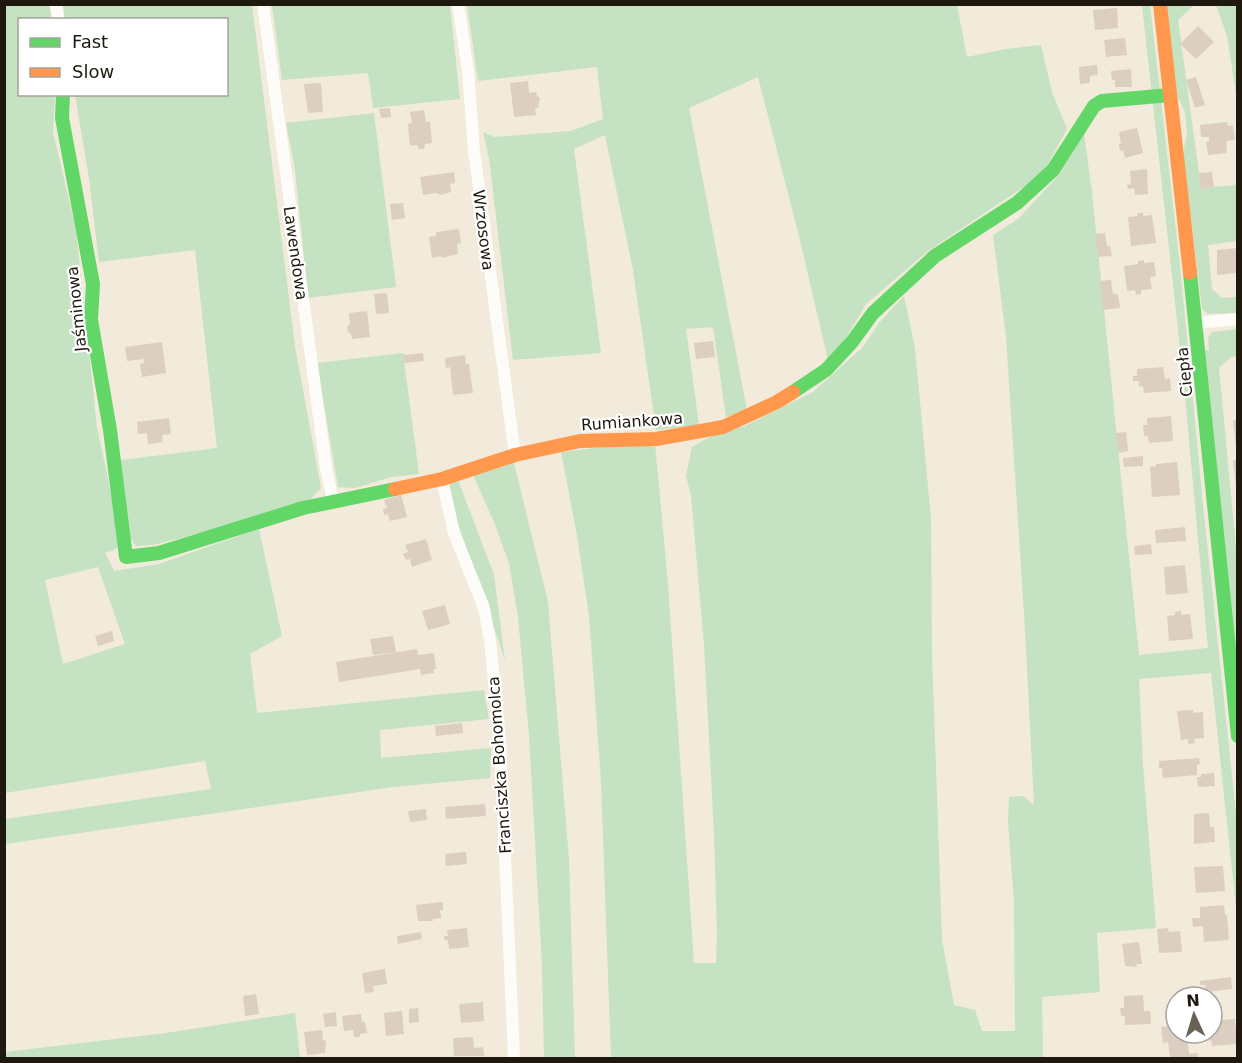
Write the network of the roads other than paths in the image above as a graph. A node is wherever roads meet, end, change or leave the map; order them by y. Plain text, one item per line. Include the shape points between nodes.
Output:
1 (263, 4) edge
2 (458, 4) edge
3 (1160, 4) edge
4 (1170, 95) junction
5 (63, 96) edge
6 (1238, 319) edge
7 (1196, 323) junction
8 (515, 455) junction
9 (442, 479) junction
10 (333, 501) junction
11 (126, 557) joint
12 (1238, 736) edge
13 (514, 1059) edge

1 - 10 street, Lawendowa
2 - 8 street, Wrzosowa
3 - 4 street, Ciepła
4 - 7 street, Ciepła
4 - 8 street, Rumiankowa via 1102,101 1094,106 1053,170 1017,203 935,256 873,313 826,370 777,402 723,426 686,435 580,441
5 - 11 street, Jaśminowa via 62,118 93,284 91,320
6 - 7 street
7 - 12 street, Ciepła
8 - 9 street, Rumiankowa
9 - 10 street, Rumiankowa
9 - 13 street, Franciszka Bohomolca via 454,533 484,609 490,641 500,741
10 - 11 street, Rumiankowa via 159,553

